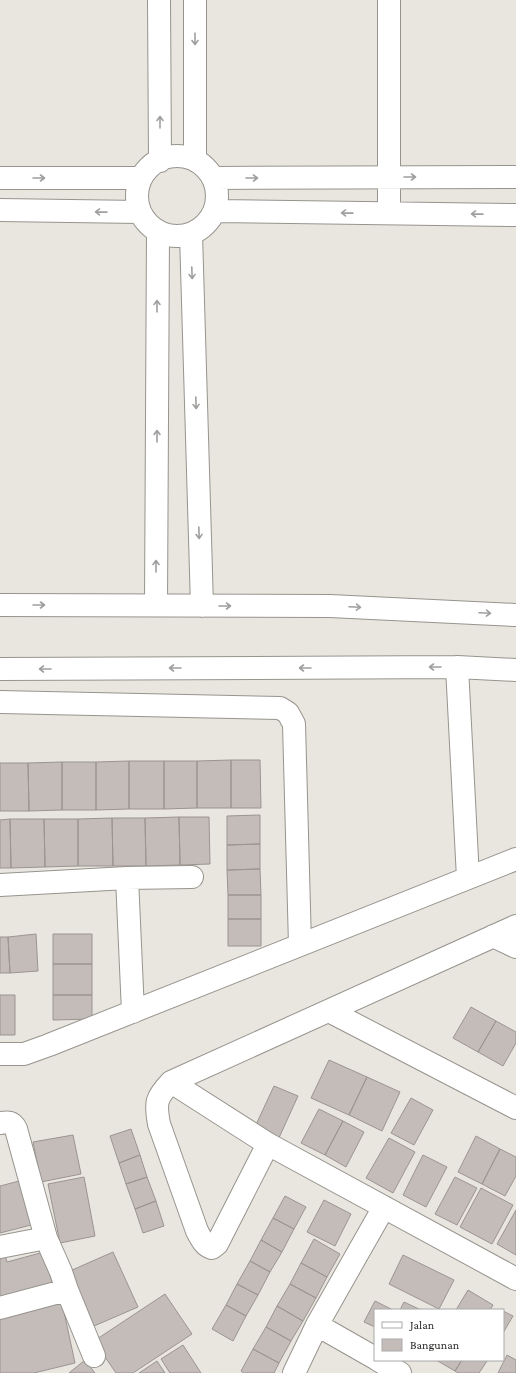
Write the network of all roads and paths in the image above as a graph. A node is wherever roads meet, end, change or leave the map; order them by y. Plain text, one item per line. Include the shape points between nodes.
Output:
1 (159, 0) edge
2 (195, 0) edge
3 (389, 0) edge
4 (160, 160) junction
5 (195, 160) junction
6 (516, 176) edge
7 (389, 177) junction
8 (0, 178) edge
9 (141, 178) junction
10 (213, 178) junction
11 (0, 210) edge
12 (215, 211) junction
13 (140, 212) junction
14 (389, 213) junction
15 (516, 215) edge
16 (158, 232) junction
17 (191, 234) junction
18 (0, 605) edge
19 (156, 605) junction
20 (202, 606) junction
21 (516, 614) edge
22 (457, 667) junction
23 (0, 669) edge
24 (516, 670) edge
25 (0, 702) edge
26 (516, 859) edge
27 (192, 877) dead end
28 (127, 878) junction
29 (468, 878) junction
30 (0, 885) edge
31 (516, 926) edge
32 (493, 936) junction
33 (300, 945) junction
34 (516, 947) edge
35 (329, 1011) junction
36 (133, 1012) junction
37 (0, 1054) edge
38 (171, 1082) junction
39 (516, 1108) edge
40 (0, 1123) edge
41 (268, 1144) junction
42 (384, 1207) junction
43 (46, 1238) junction
44 (0, 1247) edge
45 (516, 1279) edge
46 (67, 1290) junction
47 (0, 1308) edge
48 (317, 1325) junction
49 (94, 1356) dead end
50 (374, 1357) edge
51 (380, 1361) edge
52 (294, 1373) edge
53 (400, 1373) edge

4 -> 1 street
2 -> 5 street
3 - 7 street
4 - 5 street via 179,156
4 - 9 street via 153,163
5 - 10 street via 204,166
7 -> 6 street
10 -> 7 street
7 - 14 street
8 -> 9 street
9 - 13 street via 136,199
10 - 12 street via 218,198
13 -> 11 street
14 -> 12 street
12 - 17 street via 207,223
13 - 16 street via 147,223
15 -> 14 street
16 - 17 street via 170,236
19 -> 16 street
17 -> 20 street
18 -> 19 street
19 - 20 street
20 -> 21 street via 330,606
22 -> 23 street
22 - 24 street
22 - 29 street
25 - 33 street via 280,708 288,713 294,724
26 - 29 street
27 - 28 street
28 - 30 street
28 - 36 street
29 - 33 street
31 - 32 street
32 - 34 street
32 - 35 street
33 - 36 street
35 - 38 street
35 - 39 street
36 - 37 street via 24,1054
38 - 41 street
38 - 41 street via 157,1100 156,1111 197,1231 208,1247 212,1248 216,1244
40 - 43 street via 9,1122 14,1124 16,1129
41 - 42 street
42 - 45 street
42 - 48 street
43 - 44 street
43 - 46 street
46 - 47 street
46 - 49 street
48 - 50 street
48 - 52 street
51 - 53 street

